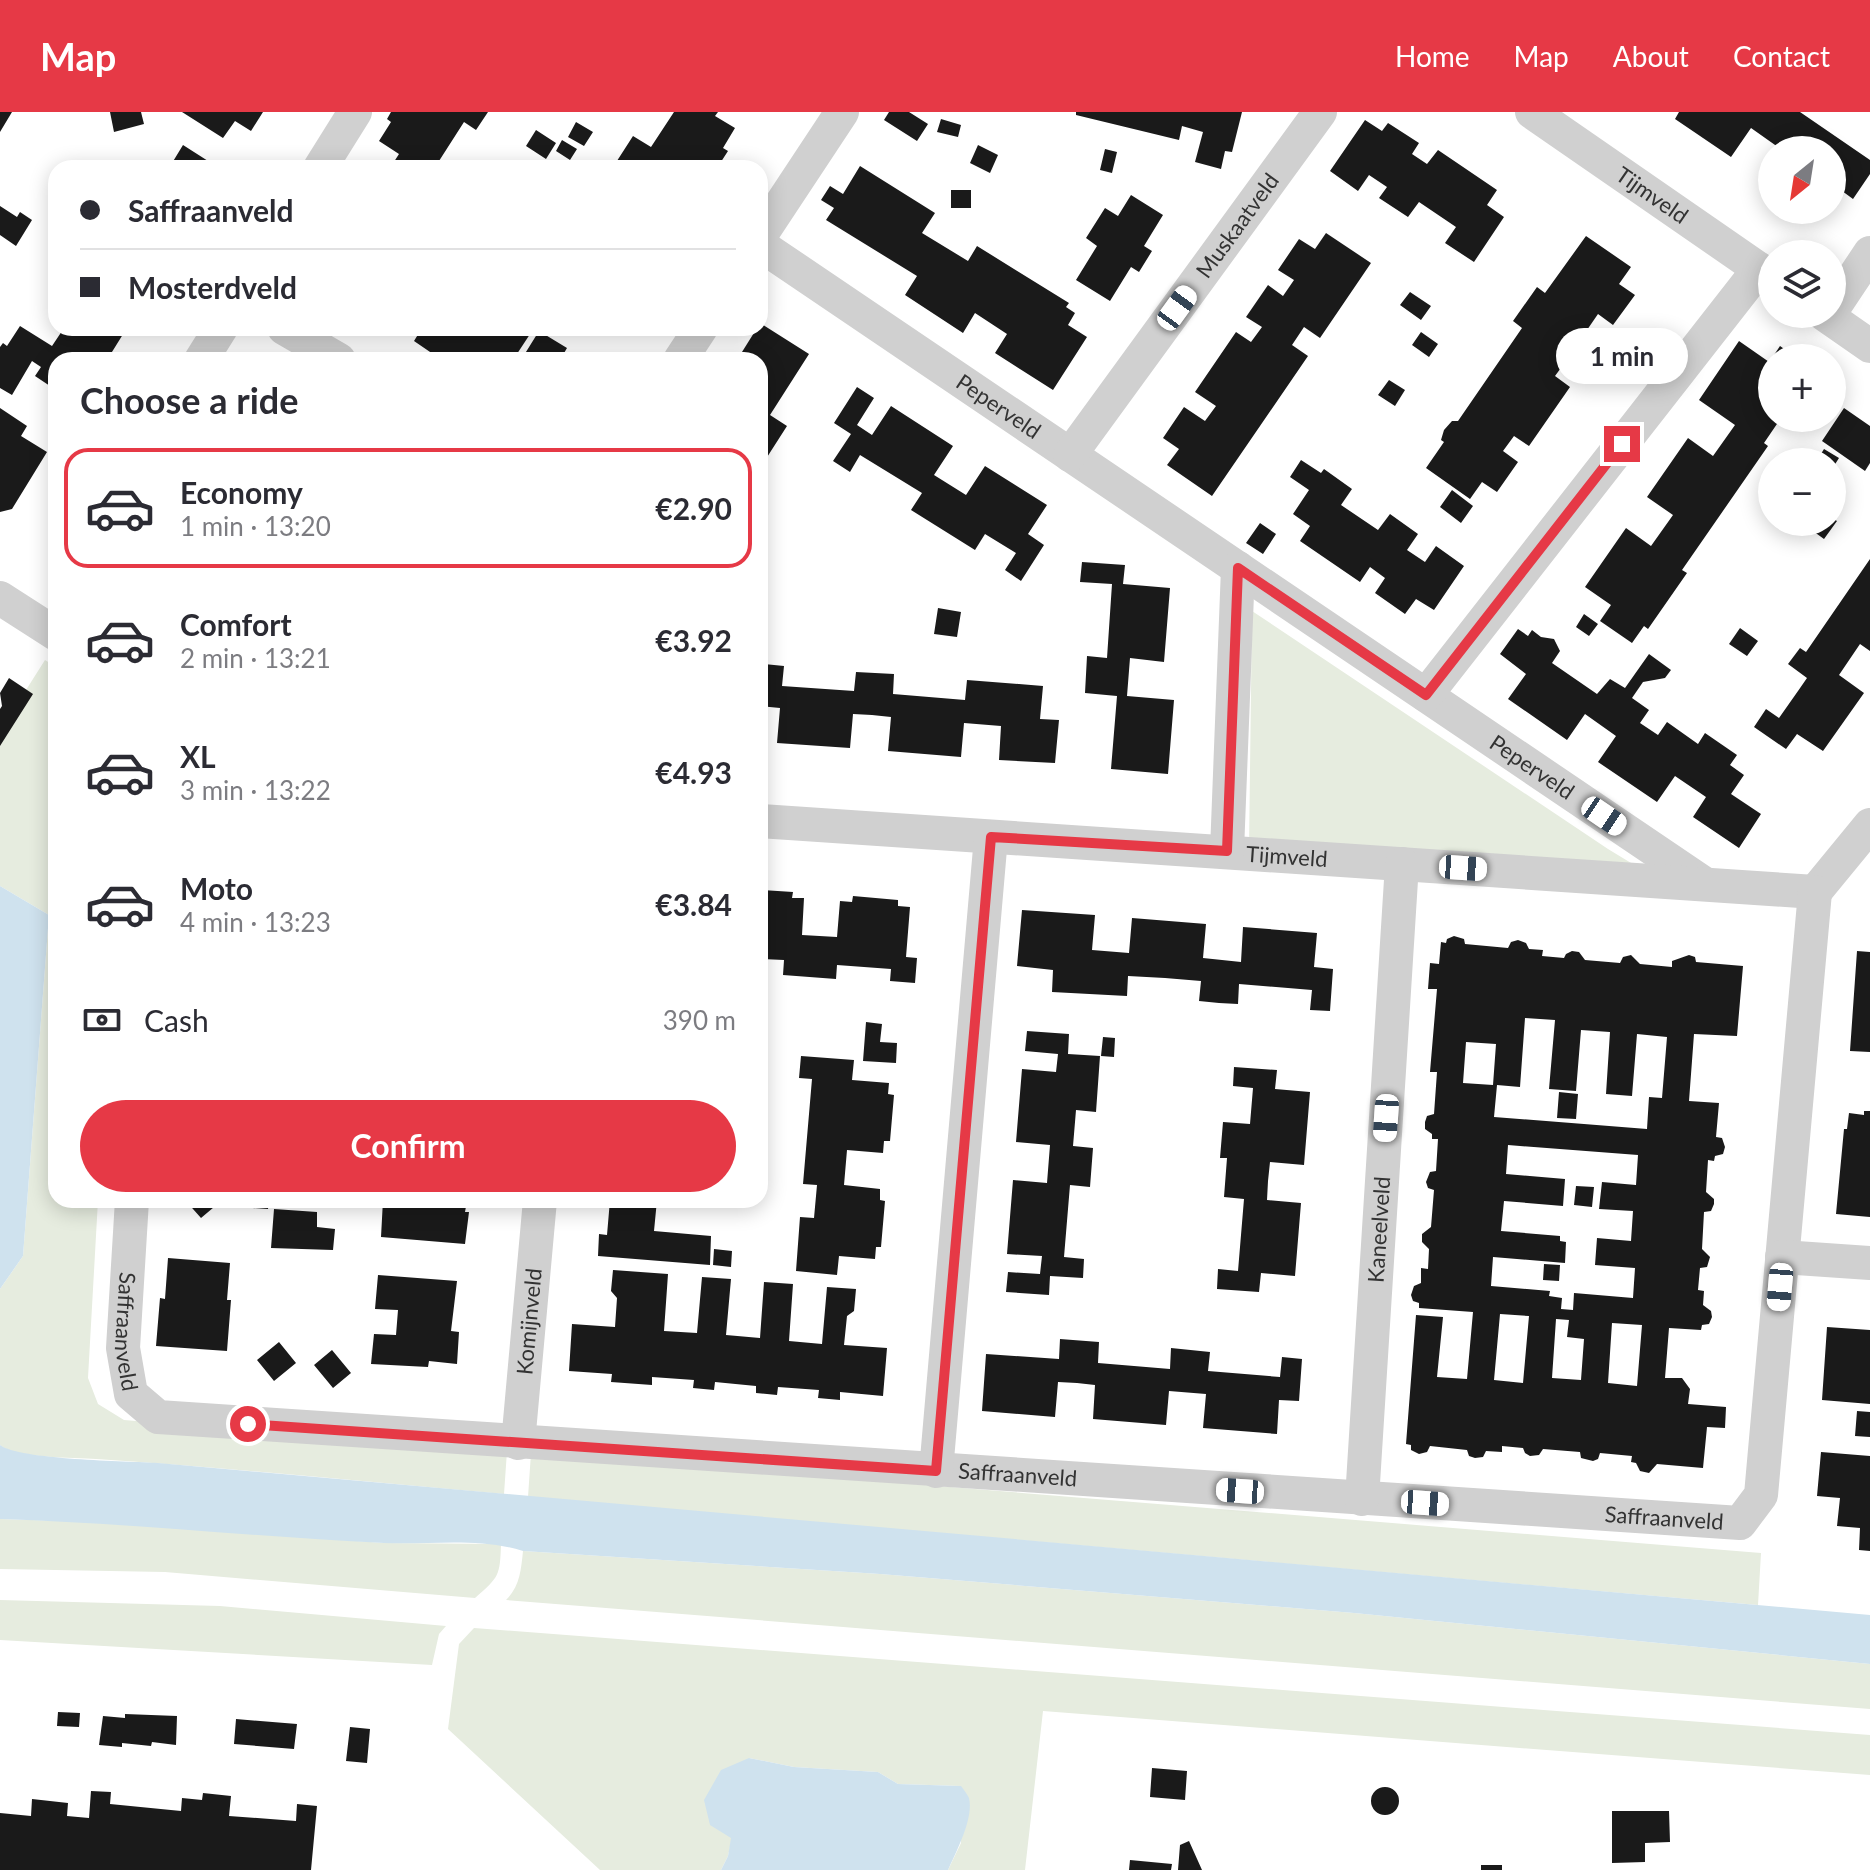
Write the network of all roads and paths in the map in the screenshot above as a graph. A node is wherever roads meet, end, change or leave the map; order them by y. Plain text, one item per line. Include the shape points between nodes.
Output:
1 (355, 112) edge
2 (842, 112) edge
3 (1320, 112) edge
4 (1532, 112) edge
5 (325, 160) edge
6 (768, 224) edge
7 (768, 250) edge
8 (1870, 253) edge
9 (1758, 267) edge
10 (1758, 283) edge
11 (1846, 288) edge
12 (1846, 328) edge
13 (298, 336) edge
14 (1870, 346) edge
15 (325, 352) edge
16 (1070, 455) junction
17 (1238, 568) junction
18 (0, 598) edge
19 (48, 616) edge
20 (1426, 695) junction
21 (768, 822) edge
22 (1870, 825) edge
23 (991, 837) junction
24 (1227, 851) junction
25 (1402, 864) junction
26 (1705, 884) junction
27 (1815, 892) junction
28 (132, 1208) edge
29 (539, 1208) edge
30 (1782, 1257) junction
31 (1870, 1263) edge
32 (518, 1443) junction
33 (936, 1471) junction
34 (1362, 1499) junction

1 - 5 street
2 - 6 street
3 - 16 street, Muskaatveld
4 - 9 street, Tijmveld
7 - 16 street, Peperveld
8 - 11 street
10 - 20 street
12 - 14 street
13 - 15 street
16 - 17 street, Peperveld
17 - 20 street, Peperveld
17 - 24 street
18 - 19 street
20 - 26 street, Peperveld
21 - 23 street, Tijmveld
22 - 27 street
23 - 24 street, Tijmveld
23 - 33 street
24 - 25 street, Tijmveld
25 - 26 street, Tijmveld
25 - 34 street, Kaneelveld
26 - 27 street, Tijmveld
27 - 30 street, Saffraanveld
28 - 32 street, Saffraanveld via 123,1348 131,1394 158,1417
29 - 32 street, Komijnveld
30 - 31 street
30 - 34 street, Saffraanveld via 1761,1495 1740,1523
32 - 33 street, Saffraanveld
33 - 34 street, Saffraanveld

